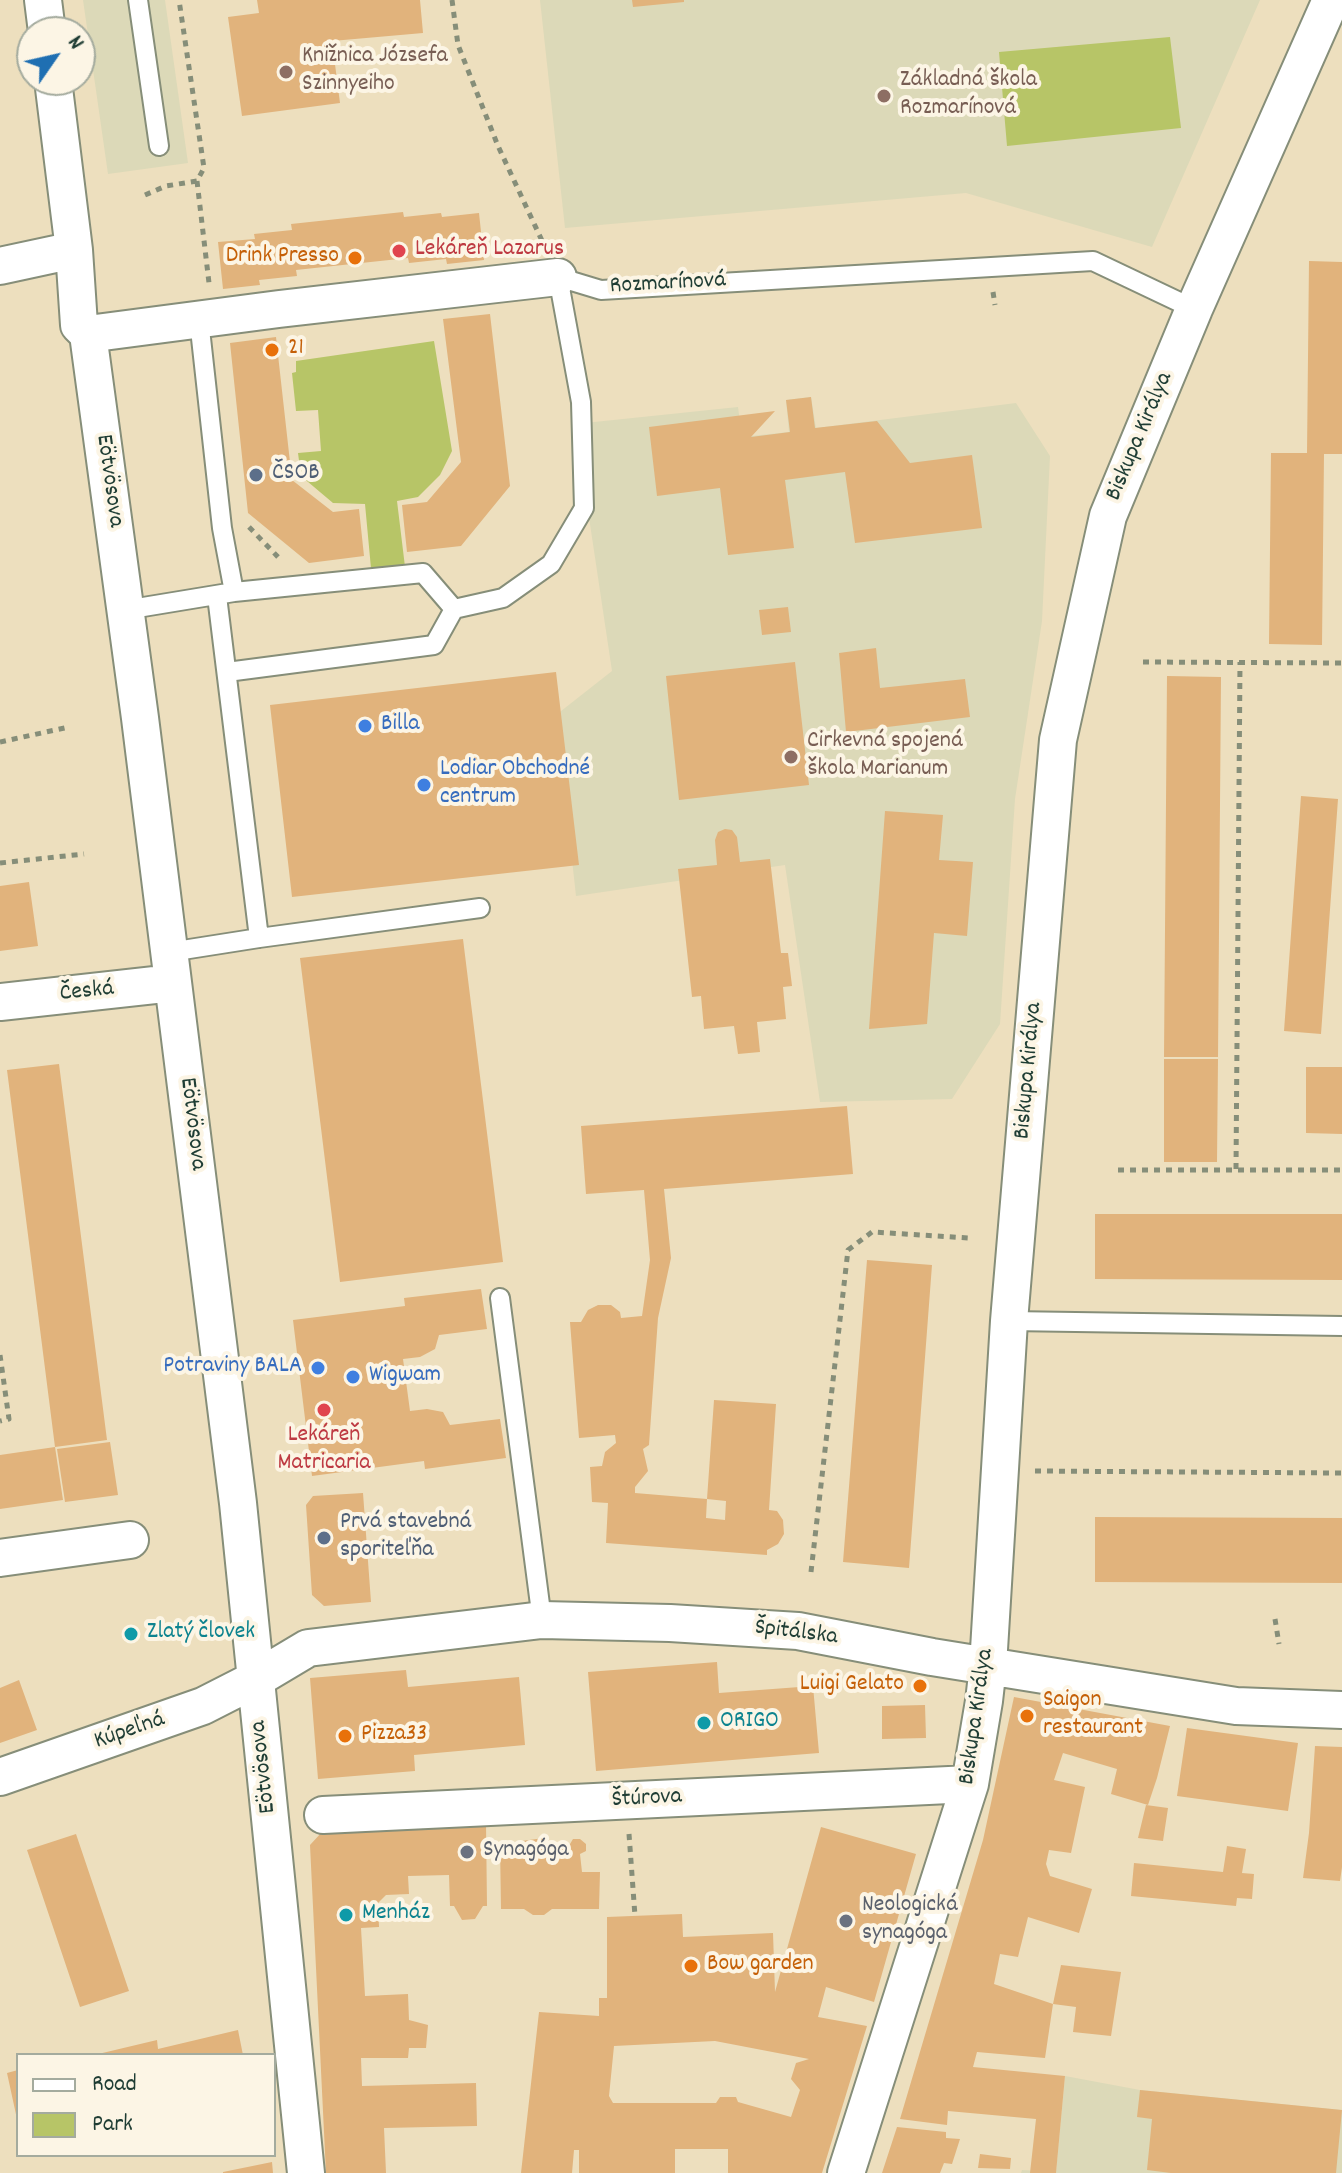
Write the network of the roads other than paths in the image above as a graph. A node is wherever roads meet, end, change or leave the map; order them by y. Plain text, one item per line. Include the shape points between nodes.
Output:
1 (138, 0) edge
2 (1331, 0) edge
3 (55, 96) edge
4 (159, 146) dead end
5 (74, 250) junction
6 (0, 266) edge
7 (558, 277) junction
8 (1194, 309) junction
9 (199, 320) junction
10 (88, 334) junction
11 (225, 594) junction
12 (454, 609) junction
13 (125, 610) junction
14 (227, 672) junction
15 (480, 908) dead end
16 (259, 938) junction
17 (171, 967) junction
18 (0, 1002) edge
19 (500, 1298) dead end
20 (1009, 1321) junction
21 (1342, 1326) edge
22 (130, 1540) dead end
23 (0, 1558) edge
24 (542, 1620) junction
25 (988, 1666) junction
26 (256, 1679) junction
27 (1342, 1710) edge
28 (0, 1777) edge
29 (970, 1784) junction
30 (323, 1815) dead end
31 (306, 2173) edge
32 (846, 2173) edge

1 - 4 lane
2 - 8 street, Biskupa Királya
3 - 5 street, Eötvösova
5 - 6 street
5 - 10 street, Eötvösova via 79,325
7 - 8 lane, Rozmarínová via 601,290 1093,261
7 - 9 street, Rozmarínová
7 - 12 lane via 581,402 584,508 551,564 503,598
8 - 20 street, Biskupa Királya via 1108,516 1058,740
9 - 10 street, Rozmarínová
9 - 11 lane
10 - 13 street, Eötvösova
11 - 12 lane via 423,573
11 - 13 lane
11 - 14 lane
12 - 14 lane via 434,645
13 - 17 street, Eötvösova
14 - 16 lane
15 - 16 lane
16 - 17 lane
17 - 18 street, Česká
17 - 26 street, Eötvösova
19 - 24 lane
20 - 21 lane
20 - 25 street, Biskupa Királya
22 - 23 street
24 - 25 street, Špitálska via 798,1631
24 - 26 street, Špitálska via 308,1648
25 - 27 street, Špitálska via 1236,1706
25 - 29 street, Biskupa Királya
26 - 28 street, Kúpeľná via 203,1706
26 - 31 street, Eötvösova
29 - 30 street, Štúrova
29 - 32 street, Biskupa Királya

